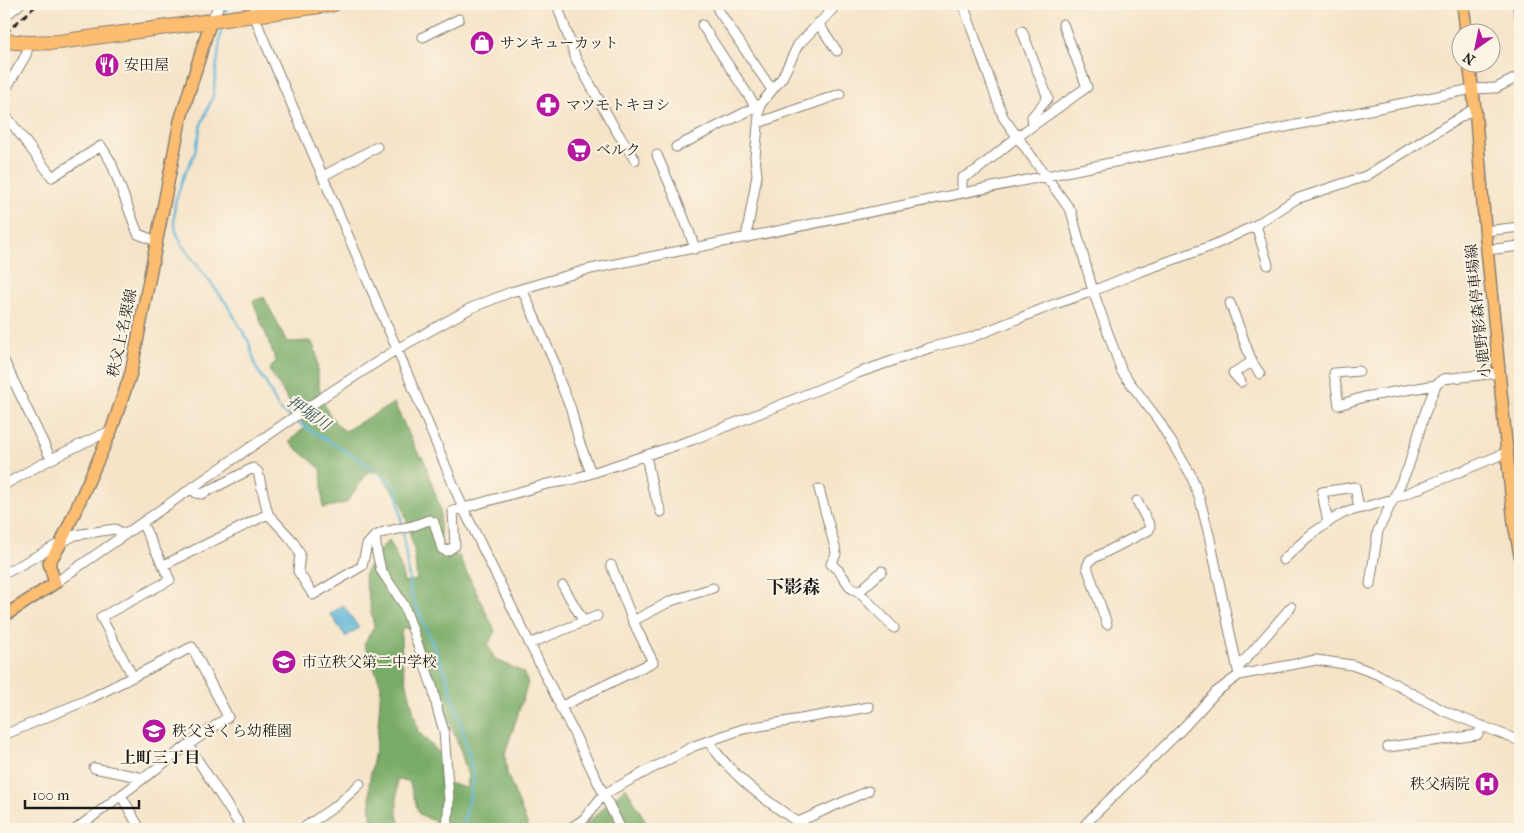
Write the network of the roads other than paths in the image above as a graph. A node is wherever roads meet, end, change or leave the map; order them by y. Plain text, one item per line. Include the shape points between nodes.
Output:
1 (20, 4) edge
2 (220, 4) edge
3 (334, 4) edge
4 (963, 4) edge
5 (1463, 4) edge
6 (559, 10) dead end
7 (718, 10) dead end
8 (832, 10) dead end
9 (251, 11) edge
10 (4, 18) edge
11 (459, 19) dead end
12 (215, 20) junction
13 (1465, 22) edge
14 (818, 24) junction
15 (1063, 24) dead end
16 (702, 25) dead end
17 (1022, 31) dead end
18 (424, 37) dead end
19 (4, 41) edge
20 (29, 43) junction
21 (837, 51) dead end
22 (1470, 72) edge
23 (1520, 76) edge
24 (1472, 88) junction
25 (772, 90) junction
26 (4, 92) edge
27 (840, 94) dead end
28 (758, 106) junction
29 (1475, 108) junction
30 (4, 113) edge
31 (758, 122) junction
32 (1033, 125) junction
33 (1017, 137) junction
34 (377, 147) dead end
35 (676, 147) dead end
36 (657, 155) dead end
37 (635, 160) dead end
38 (323, 176) junction
39 (1046, 176) junction
40 (962, 192) junction
41 (1256, 225) junction
42 (1520, 227) edge
43 (1485, 231) junction
44 (746, 238) junction
45 (156, 241) junction
46 (1520, 246) edge
47 (695, 249) junction
48 (1487, 250) junction
49 (1268, 265) dead end
50 (522, 288) junction
51 (1093, 291) junction
52 (1230, 303) dead end
53 (397, 349) junction
54 (4, 361) edge
55 (1252, 362) junction
56 (1358, 371) dead end
57 (1499, 373) junction
58 (1260, 374) dead end
59 (1241, 382) dead end
60 (1436, 385) junction
61 (111, 431) junction
62 (1508, 452) junction
63 (646, 455) junction
64 (51, 459) junction
65 (591, 473) junction
66 (4, 485) edge
67 (192, 488) junction
68 (819, 489) dead end
69 (1393, 499) junction
70 (1137, 501) dead end
71 (463, 508) junction
72 (1360, 508) junction
73 (661, 512) dead end
74 (268, 514) junction
75 (142, 523) junction
76 (1328, 523) junction
77 (125, 535) junction
78 (375, 536) junction
79 (60, 545) junction
80 (1520, 555) edge
81 (1283, 560) dead end
82 (164, 565) junction
83 (611, 566) dead end
84 (882, 572) dead end
85 (4, 574) edge
86 (55, 583) junction
87 (1370, 584) dead end
88 (563, 586) dead end
89 (713, 588) dead end
90 (859, 592) junction
91 (1290, 607) dead end
92 (4, 616) edge
93 (597, 616) dead end
94 (633, 621) junction
95 (584, 622) junction
96 (1107, 624) dead end
97 (894, 628) dead end
98 (529, 644) junction
99 (1238, 671) junction
100 (133, 677) junction
101 (560, 707) junction
102 (869, 707) dead end
103 (1484, 726) junction
104 (4, 736) edge
105 (708, 741) junction
106 (1520, 741) edge
107 (188, 745) junction
108 (1388, 747) dead end
109 (94, 768) dead end
110 (144, 778) junction
111 (360, 784) dead end
112 (868, 791) dead end
113 (604, 794) junction
114 (120, 796) junction
115 (798, 822) junction
116 (76, 829) edge
117 (140, 829) edge
118 (240, 829) edge
119 (302, 829) edge
120 (446, 829) edge
121 (568, 829) edge
122 (621, 829) edge
123 (808, 829) edge
124 (1081, 829) edge

1 - 10 street
2 - 12 street
3 - 9 highway
4 - 33 street via 1003,117
5 - 13 main road
6 - 37 street via 576,59
7 - 25 street
8 - 14 street
9 - 12 highway
9 - 38 street
11 - 18 street
12 - 20 highway via 59,42
12 - 45 main road, 秩父上名栗線 via 180,121
14 - 21 street
14 - 25 street via 798,45 782,78
15 - 32 street via 1087,87
16 - 28 street
17 - 32 street via 1048,98 1032,116
19 - 20 highway
20 - 26 street via 26,55
22 - 24 main road, 小鹿野影森停車場線
23 - 24 street via 1496,88
24 - 29 main road, 小鹿野影森停車場線
24 - 39 street
25 - 28 street
27 - 31 street
28 - 31 street
28 - 35 street
29 - 41 street via 1366,176 1296,199
29 - 43 main road, 小鹿野影森停車場線
30 - 45 street via 52,177 101,146 111,162 138,234
31 - 44 street via 757,175
32 - 33 street
33 - 39 street
33 - 40 street via 977,170 962,178
34 - 38 street
36 - 47 street via 686,220
38 - 53 street
39 - 40 street
39 - 51 street via 1070,211
40 - 44 street
41 - 49 street
41 - 51 street via 1214,246
42 - 43 street
43 - 48 main road, 小鹿野影森停車場線
44 - 47 street
45 - 61 main road, 秩父上名栗線 via 131,373
46 - 48 street
47 - 50 street via 586,270
48 - 57 main road, 小鹿野影森停車場線
50 - 53 street via 471,308
50 - 65 street via 556,366
51 - 63 street via 970,338 858,372 784,404
51 - 99 street via 1122,372 1159,421 1191,475 1209,535
52 - 55 street
53 - 67 street
53 - 71 street
54 - 64 street
55 - 58 street
55 - 59 street via 1234,372
56 - 60 street via 1334,373 1338,405 1364,397
57 - 60 street via 1443,379
57 - 62 main road, 小鹿野影森停車場線
60 - 69 street via 1408,468
61 - 64 street
61 - 79 main road, 秩父上名栗線
62 - 69 street
62 - 80 main road, 小鹿野影森停車場線
63 - 65 street
63 - 73 street
64 - 66 street
65 - 71 street
67 - 74 street via 202,494 253,468 258,472
67 - 75 street
68 - 90 street via 835,547 836,554 831,564 851,588
69 - 72 street
69 - 87 street via 1378,531
70 - 96 street via 1149,530 1090,560 1087,567
71 - 78 street via 453,512 454,546 447,551 442,549 434,522 429,520
71 - 98 street
72 - 76 street
72 - 76 street via 1354,487 1322,492
74 - 78 street via 293,541 300,554 298,571 313,595 362,566 367,545
74 - 82 street
75 - 77 street
75 - 82 street
76 - 81 street
77 - 79 street via 116,529 75,536
77 - 86 street
78 - 120 street via 381,570 404,605 444,731 449,800
79 - 85 street
79 - 86 main road, 秩父上名栗線 via 50,564
82 - 100 street via 170,580 101,616
83 - 94 street
84 - 90 street
86 - 92 main road
88 - 95 street
89 - 94 street via 671,601
90 - 97 street
91 - 99 street
93 - 95 street
94 - 101 street via 653,662
95 - 98 street
98 - 101 street
99 - 103 street via 1316,660 1352,665 1378,674 1444,711
99 - 124 street
100 - 104 street
100 - 107 street via 192,647 228,717
101 - 113 street
102 - 105 street via 743,729
103 - 106 street
103 - 108 street via 1477,734
105 - 113 street
105 - 115 street via 745,784
107 - 110 street
107 - 118 street
109 - 110 street
110 - 114 street
111 - 119 street
112 - 115 street
113 - 121 street via 583,820
113 - 122 street
114 - 116 street
114 - 117 street
115 - 123 street

